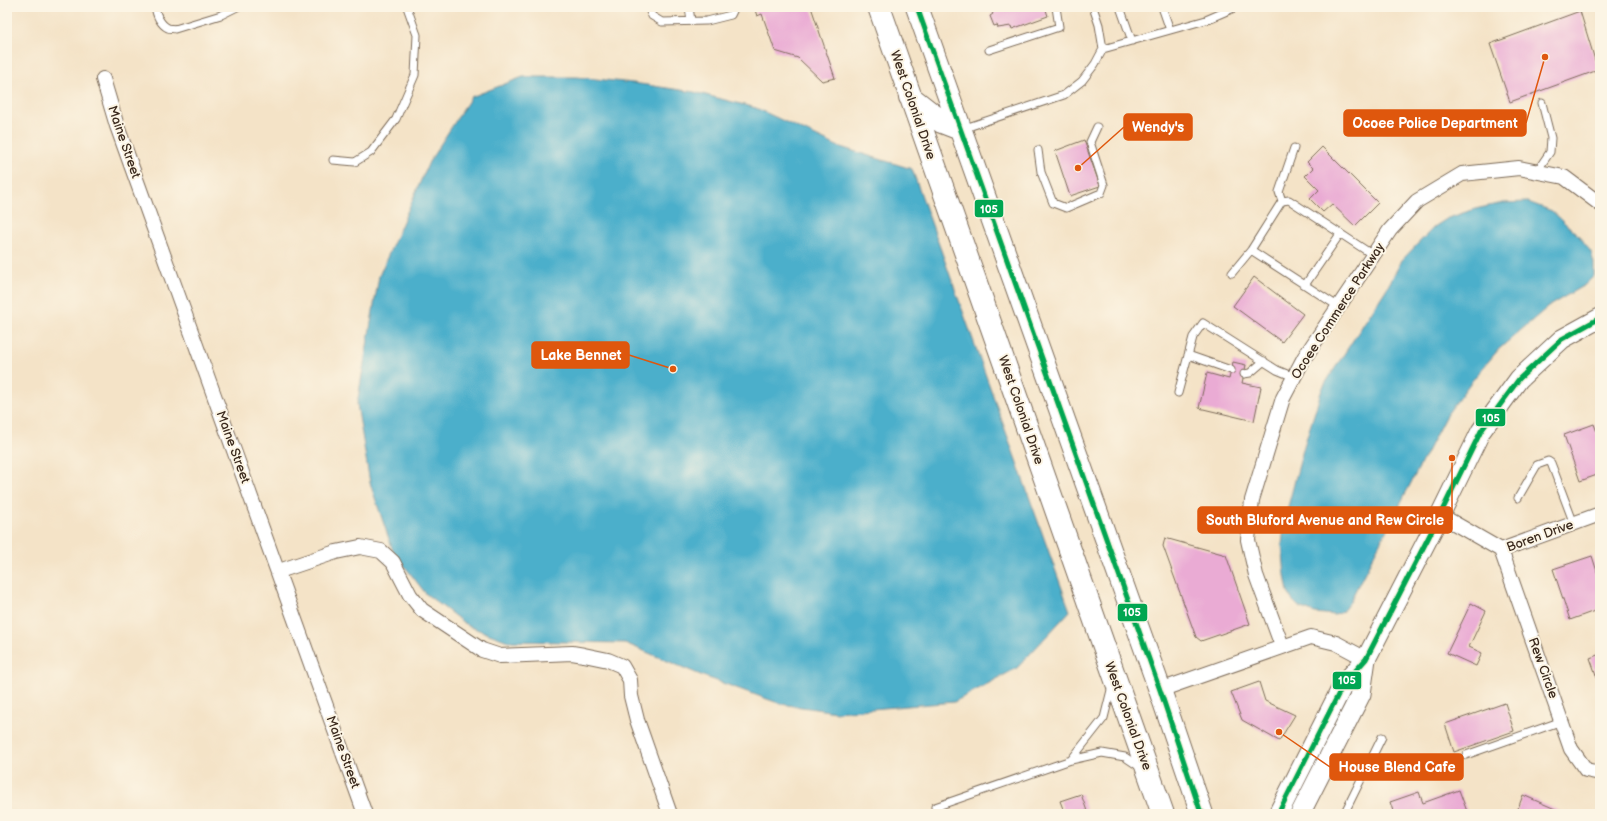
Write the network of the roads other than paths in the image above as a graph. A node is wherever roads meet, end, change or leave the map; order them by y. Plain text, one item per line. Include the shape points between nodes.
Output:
1 (156, 7) edge
2 (237, 7) edge
3 (407, 7) edge
4 (648, 7) edge
5 (689, 7) edge
6 (732, 7) edge
7 (879, 7) edge
8 (917, 7) edge
9 (1056, 7) edge
10 (1093, 7) edge
11 (1120, 7) edge
12 (1162, 7) edge
13 (1236, 7) edge
14 (691, 21) junction
15 (1170, 30) junction
16 (1132, 41) junction
17 (1103, 49) junction
18 (989, 50) dead end
19 (103, 79) dead end
20 (910, 97) junction
21 (1542, 103) dead end
22 (1098, 127) dead end
23 (960, 129) junction
24 (1294, 148) dead end
25 (1038, 150) dead end
26 (333, 160) dead end
27 (1537, 171) junction
28 (1282, 202) junction
29 (1600, 204) edge
30 (1340, 234) junction
31 (1251, 250) junction
32 (1373, 255) junction
33 (1232, 273) dead end
34 (1305, 284) junction
35 (1339, 307) junction
36 (1600, 318) edge
37 (1188, 355) junction
38 (1264, 361) junction
39 (1231, 370) dead end
40 (1244, 374) dead end
41 (1294, 377) junction
42 (1178, 393) dead end
43 (1518, 498) dead end
44 (1600, 514) edge
45 (1440, 515) junction
46 (1574, 524) junction
47 (1501, 550) junction
48 (279, 571) junction
49 (1282, 646) junction
50 (1366, 659) junction
51 (1109, 664) junction
52 (1160, 690) junction
53 (1562, 721) junction
54 (1382, 738) dead end
55 (1466, 755) dead end
56 (1071, 760) junction
57 (1148, 773) junction
58 (1600, 773) edge
59 (1202, 813) edge
60 (365, 814) edge
61 (670, 814) edge
62 (938, 814) edge
63 (1163, 814) edge
64 (1278, 814) edge
65 (1300, 814) edge
66 (1344, 814) edge

1 - 2 lane via 160,21 168,28 175,29 221,15
3 - 26 lane via 417,35 415,75 396,119 371,152 355,162
4 - 14 lane via 652,16 662,22
5 - 14 lane
6 - 14 lane via 731,15 707,21
7 - 20 highway, West Colonial Drive
8 - 23 highway
9 - 18 lane via 1059,27
10 - 17 lane
11 - 16 lane
12 - 15 lane
13 - 15 lane via 1206,20
15 - 16 lane
16 - 17 lane
17 - 23 lane via 1082,81 1064,95
19 - 48 street, Maine Street via 125,148
20 - 23 highway via 942,122
20 - 51 highway, West Colonial Drive
21 - 27 lane via 1551,138 1550,152
22 - 25 lane via 1090,142 1104,185 1101,194 1066,208 1053,203 1041,172
23 - 52 highway
24 - 28 lane via 1279,192
27 - 29 street, Ocoee Commerce Parkway via 1564,177
27 - 32 street, Ocoee Commerce Parkway via 1519,168 1462,174 1417,201 1390,230
28 - 30 lane via 1289,200
28 - 31 lane
30 - 32 lane
30 - 34 lane
31 - 33 lane
31 - 34 lane
32 - 35 street, Ocoee Commerce Parkway
34 - 35 lane
35 - 41 street, Ocoee Commerce Parkway
36 - 45 street via 1562,339 1519,379 1481,431
37 - 38 lane via 1193,337 1203,323
37 - 39 lane
37 - 42 lane
38 - 40 lane via 1250,373
38 - 41 lane
41 - 49 street, Ocoee Commerce Parkway via 1283,398 1252,500 1248,540 1256,575
43 - 46 lane via 1537,465 1548,461 1551,463
44 - 46 street, Boren Drive
45 - 47 street, Boren Drive
45 - 50 street
46 - 47 street, Boren Drive
47 - 53 street, Rew Circle
48 - 60 street, Maine Street
48 - 61 street via 336,552 360,547 381,551 393,562 410,595 422,610 482,650 500,656 572,653 608,660 622,666 630,680 637,720
49 - 50 street via 1311,636 1336,643
49 - 52 street
50 - 64 street via 1343,685
50 - 65 street via 1361,694
51 - 56 lane via 1112,686 1104,718
51 - 57 highway, West Colonial Drive
52 - 59 highway
53 - 55 lane
53 - 58 street, Rew Circle via 1572,749 1586,770
54 - 66 lane
56 - 57 lane via 1102,753 1125,757
56 - 62 lane via 935,807
57 - 63 highway, West Colonial Drive

